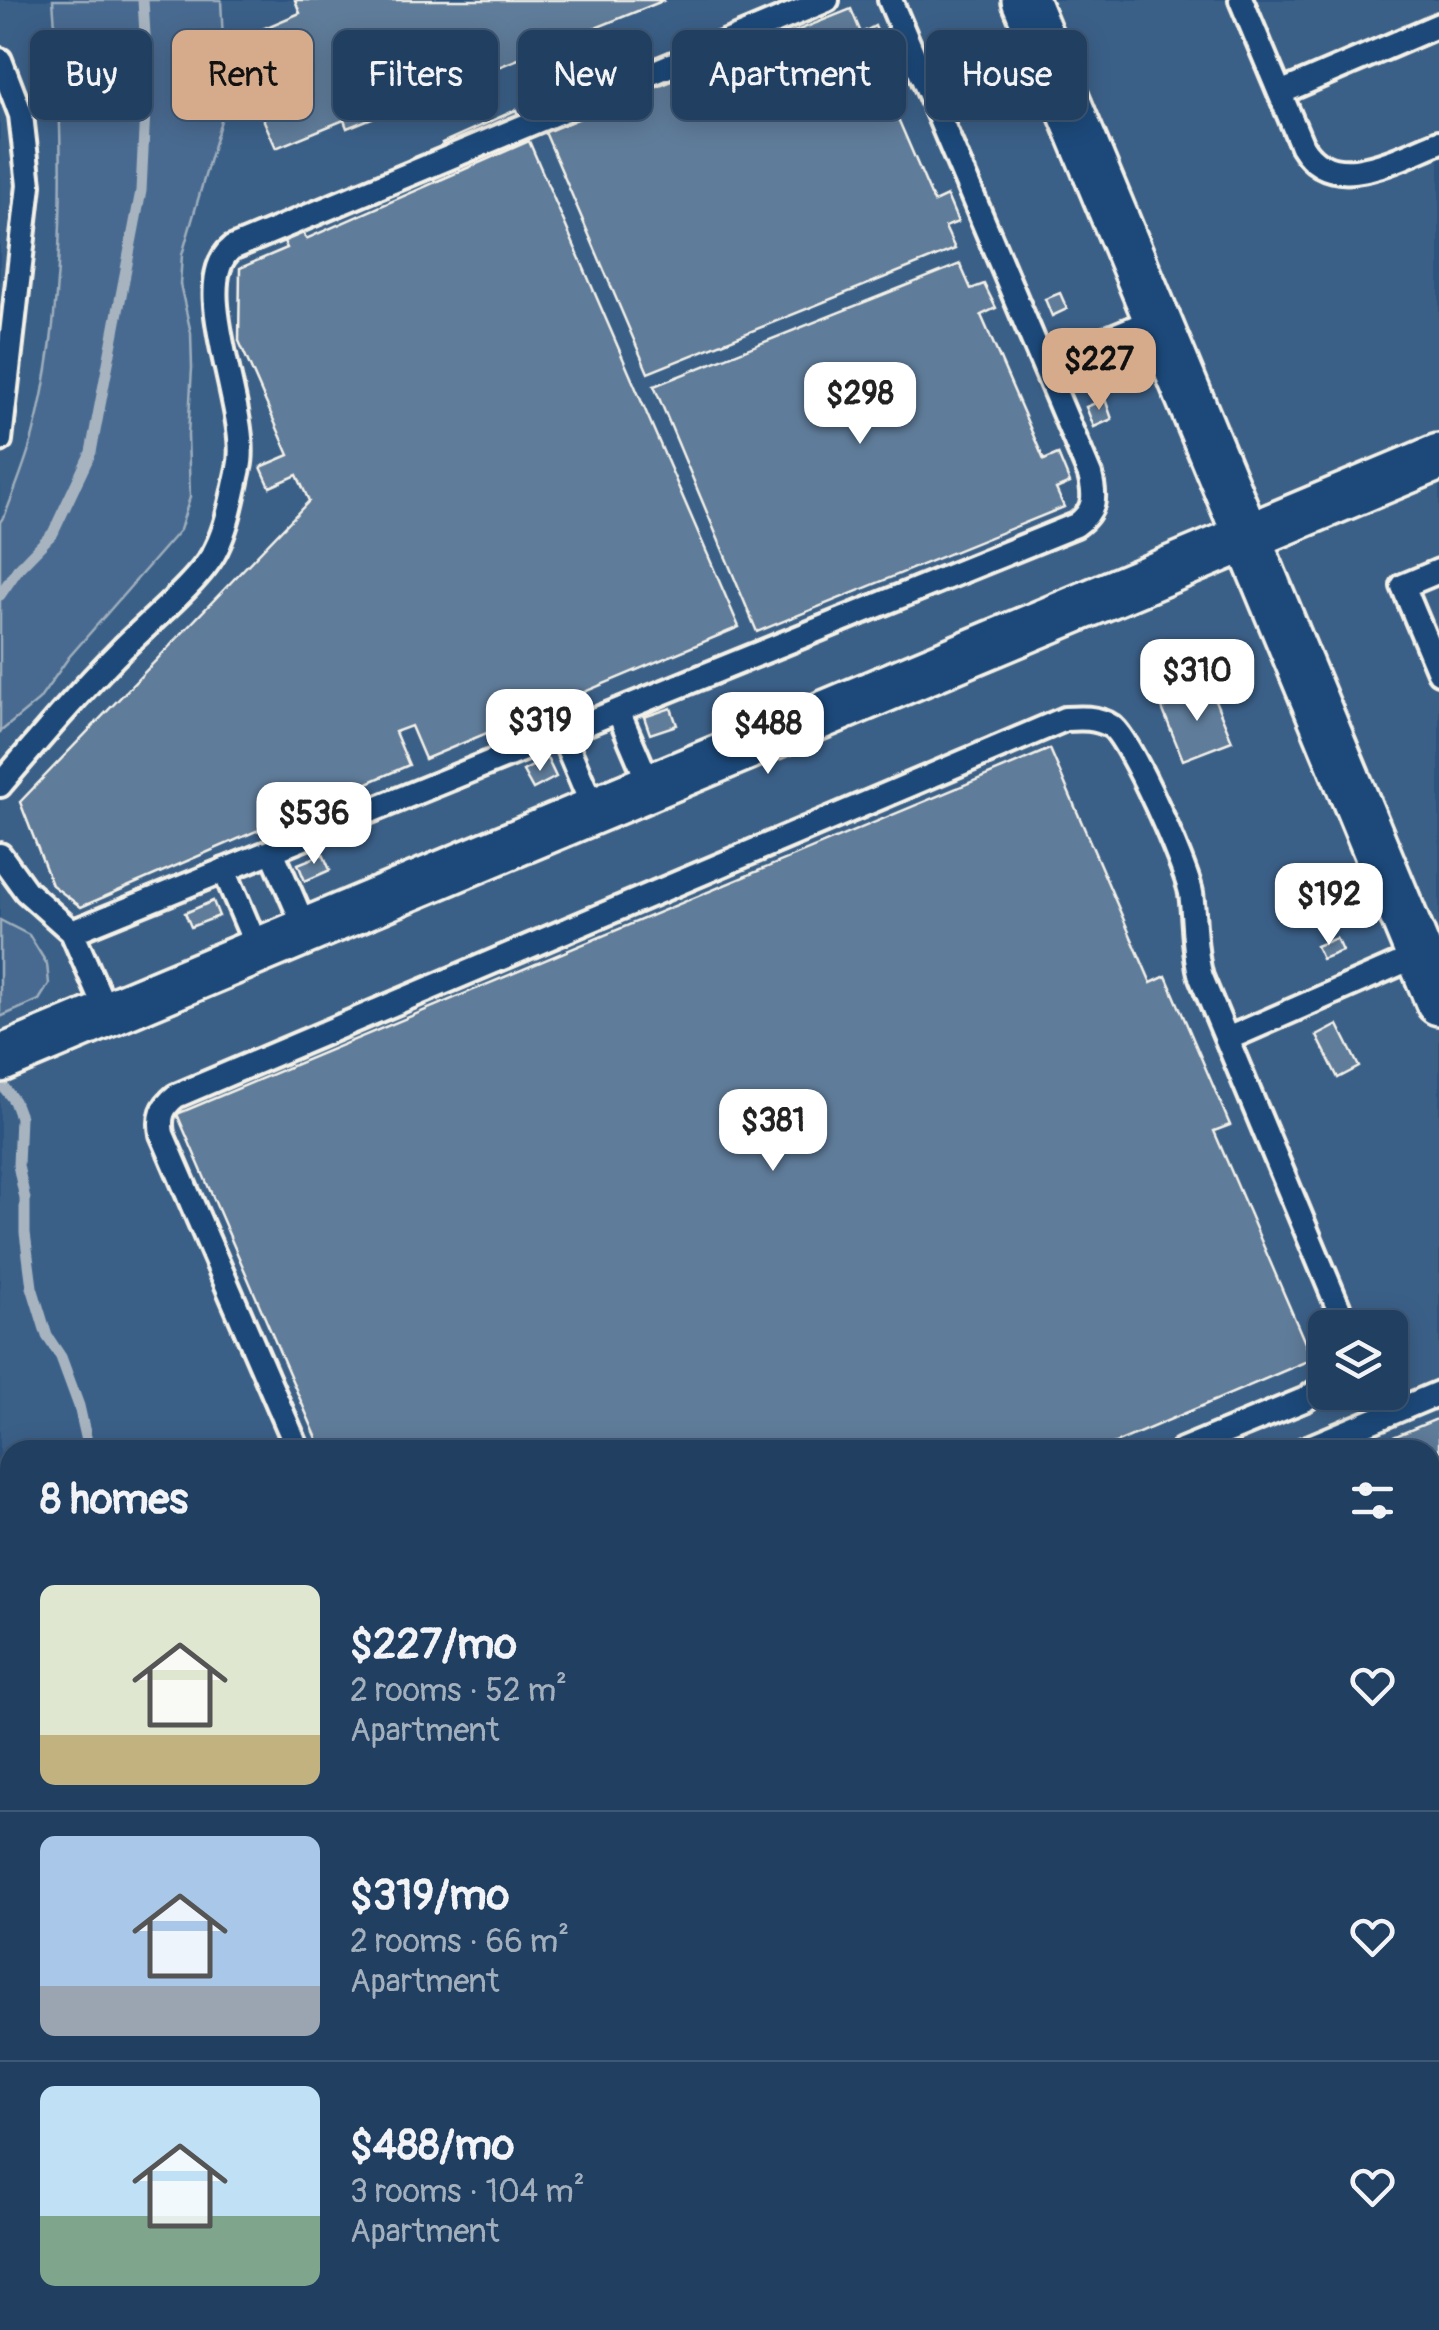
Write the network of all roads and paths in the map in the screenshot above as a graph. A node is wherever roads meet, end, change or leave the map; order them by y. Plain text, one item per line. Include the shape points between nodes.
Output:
1 (827, 0) edge
2 (890, 0) edge
3 (1025, 0) edge
4 (1241, 0) edge
5 (1439, 25) edge
6 (0, 60) edge
7 (1280, 93) junction
8 (1439, 142) edge
9 (1158, 318) junction
10 (1044, 365) junction
11 (0, 440) edge
12 (1439, 456) edge
13 (1248, 535) junction
14 (1439, 572) edge
15 (1439, 672) edge
16 (618, 711) junction
17 (562, 734) junction
18 (0, 785) edge
19 (650, 786) junction
20 (594, 810) junction
21 (272, 851) junction
22 (0, 854) edge
23 (224, 870) junction
24 (306, 930) junction
25 (72, 932) junction
26 (258, 950) junction
27 (1420, 955) junction
28 (1439, 1002) edge
29 (87, 1022) junction
30 (1227, 1039) junction
31 (0, 1059) edge
32 (1339, 1310) edge
33 (1439, 1393) edge
34 (1308, 1398) edge
35 (294, 1440) edge
36 (1206, 1440) edge
37 (1327, 1440) edge

1 - 18 lane via 223,255 216,274 221,347 242,445 216,551
2 - 10 lane
3 - 9 street
4 - 7 lane
5 - 7 lane
6 - 11 lane via 21,115 29,185
7 - 8 lane via 1310,158 1332,170 1376,167
9 - 10 lane
9 - 13 street
10 - 16 lane via 1093,486 1084,519
12 - 13 street
13 - 19 street
13 - 27 street
14 - 15 lane via 1403,586
16 - 17 lane
16 - 19 lane
17 - 20 lane
17 - 21 lane
19 - 20 street
20 - 24 street
21 - 23 lane
21 - 24 lane
22 - 25 lane via 26,890
23 - 25 lane
23 - 26 lane
24 - 26 street
25 - 29 lane
26 - 29 street
27 - 28 street
27 - 30 lane
29 - 31 street
30 - 32 lane
30 - 35 lane via 1196,959 1185,873 1130,749 1110,726 1082,718 1051,723 176,1096 162,1112 162,1134
33 - 37 lane
34 - 36 lane

